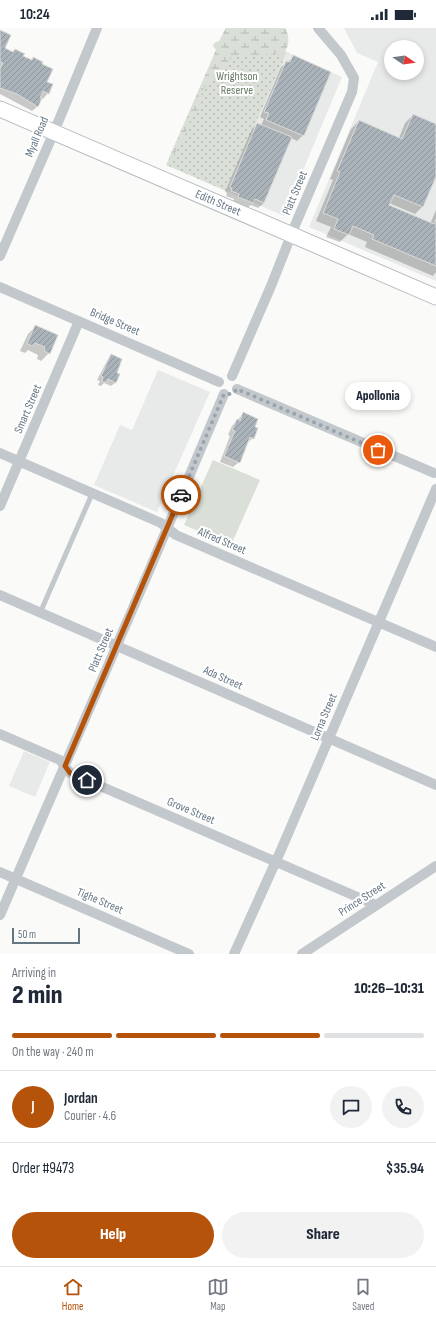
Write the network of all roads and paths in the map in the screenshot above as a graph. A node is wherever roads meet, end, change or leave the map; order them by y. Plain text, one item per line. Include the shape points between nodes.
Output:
1 (97, 28) edge
2 (318, 28) edge
3 (0, 109) edge
4 (54, 132) junction
5 (292, 234) junction
6 (0, 256) edge
7 (0, 287) edge
8 (436, 297) edge
9 (79, 321) junction
10 (232, 376) junction
11 (219, 382) junction
12 (237, 389) junction
13 (224, 394) junction
14 (0, 453) edge
15 (19, 461) junction
16 (435, 475) edge
17 (436, 489) edge
18 (92, 494) junction
19 (0, 506) edge
20 (167, 529) junction
21 (0, 595) edge
22 (40, 612) junction
23 (378, 622) junction
24 (116, 646) junction
25 (436, 647) edge
26 (0, 734) edge
27 (329, 739) junction
28 (65, 766) junction
29 (436, 785) edge
30 (276, 861) junction
31 (436, 866) edge
32 (0, 872) edge
33 (16, 878) junction
34 (376, 905) junction
35 (0, 915) edge
36 (189, 954) edge
37 (234, 954) edge
38 (302, 954) edge

1 - 4 street, Myall Road
2 - 5 street, Platt Street via 341,55 354,78 352,92
3 - 4 main road, Edith Street
4 - 5 main road, Edith Street
4 - 6 street, Myall Road
5 - 8 main road, Edith Street
5 - 10 street, Platt Street
7 - 9 street, Bridge Street
9 - 11 street, Bridge Street
9 - 15 street, Smart Street
10 - 11 street via 223,376
10 - 12 street via 237,381
11 - 13 street via 219,390
12 - 13 street via 232,394
12 - 16 street
13 - 20 street, Platt Street
14 - 15 street, Alfred Street
15 - 18 street, Alfred Street
15 - 19 street, Smart Street
17 - 23 street, Lorna Street
18 - 20 street, Alfred Street via 161,523
18 - 22 lane
20 - 23 street, Alfred Street
20 - 24 street, Platt Street
21 - 22 street, Ada Street
22 - 24 street, Ada Street
23 - 25 street, Alfred Street
23 - 27 street, Lorna Street
24 - 27 street, Ada Street
24 - 28 street, Platt Street
26 - 28 street, Grove Street via 60,760
27 - 29 street, Ada Street
27 - 30 street, Lorna Street
28 - 30 street, Grove Street via 70,773
28 - 33 street, Platt Street
30 - 34 street, Grove Street
30 - 37 street, Lorna Street
31 - 34 street, Prince Street
32 - 33 street, Tighe Street
33 - 35 street, Platt Street
33 - 36 street, Tighe Street
34 - 38 street, Prince Street

